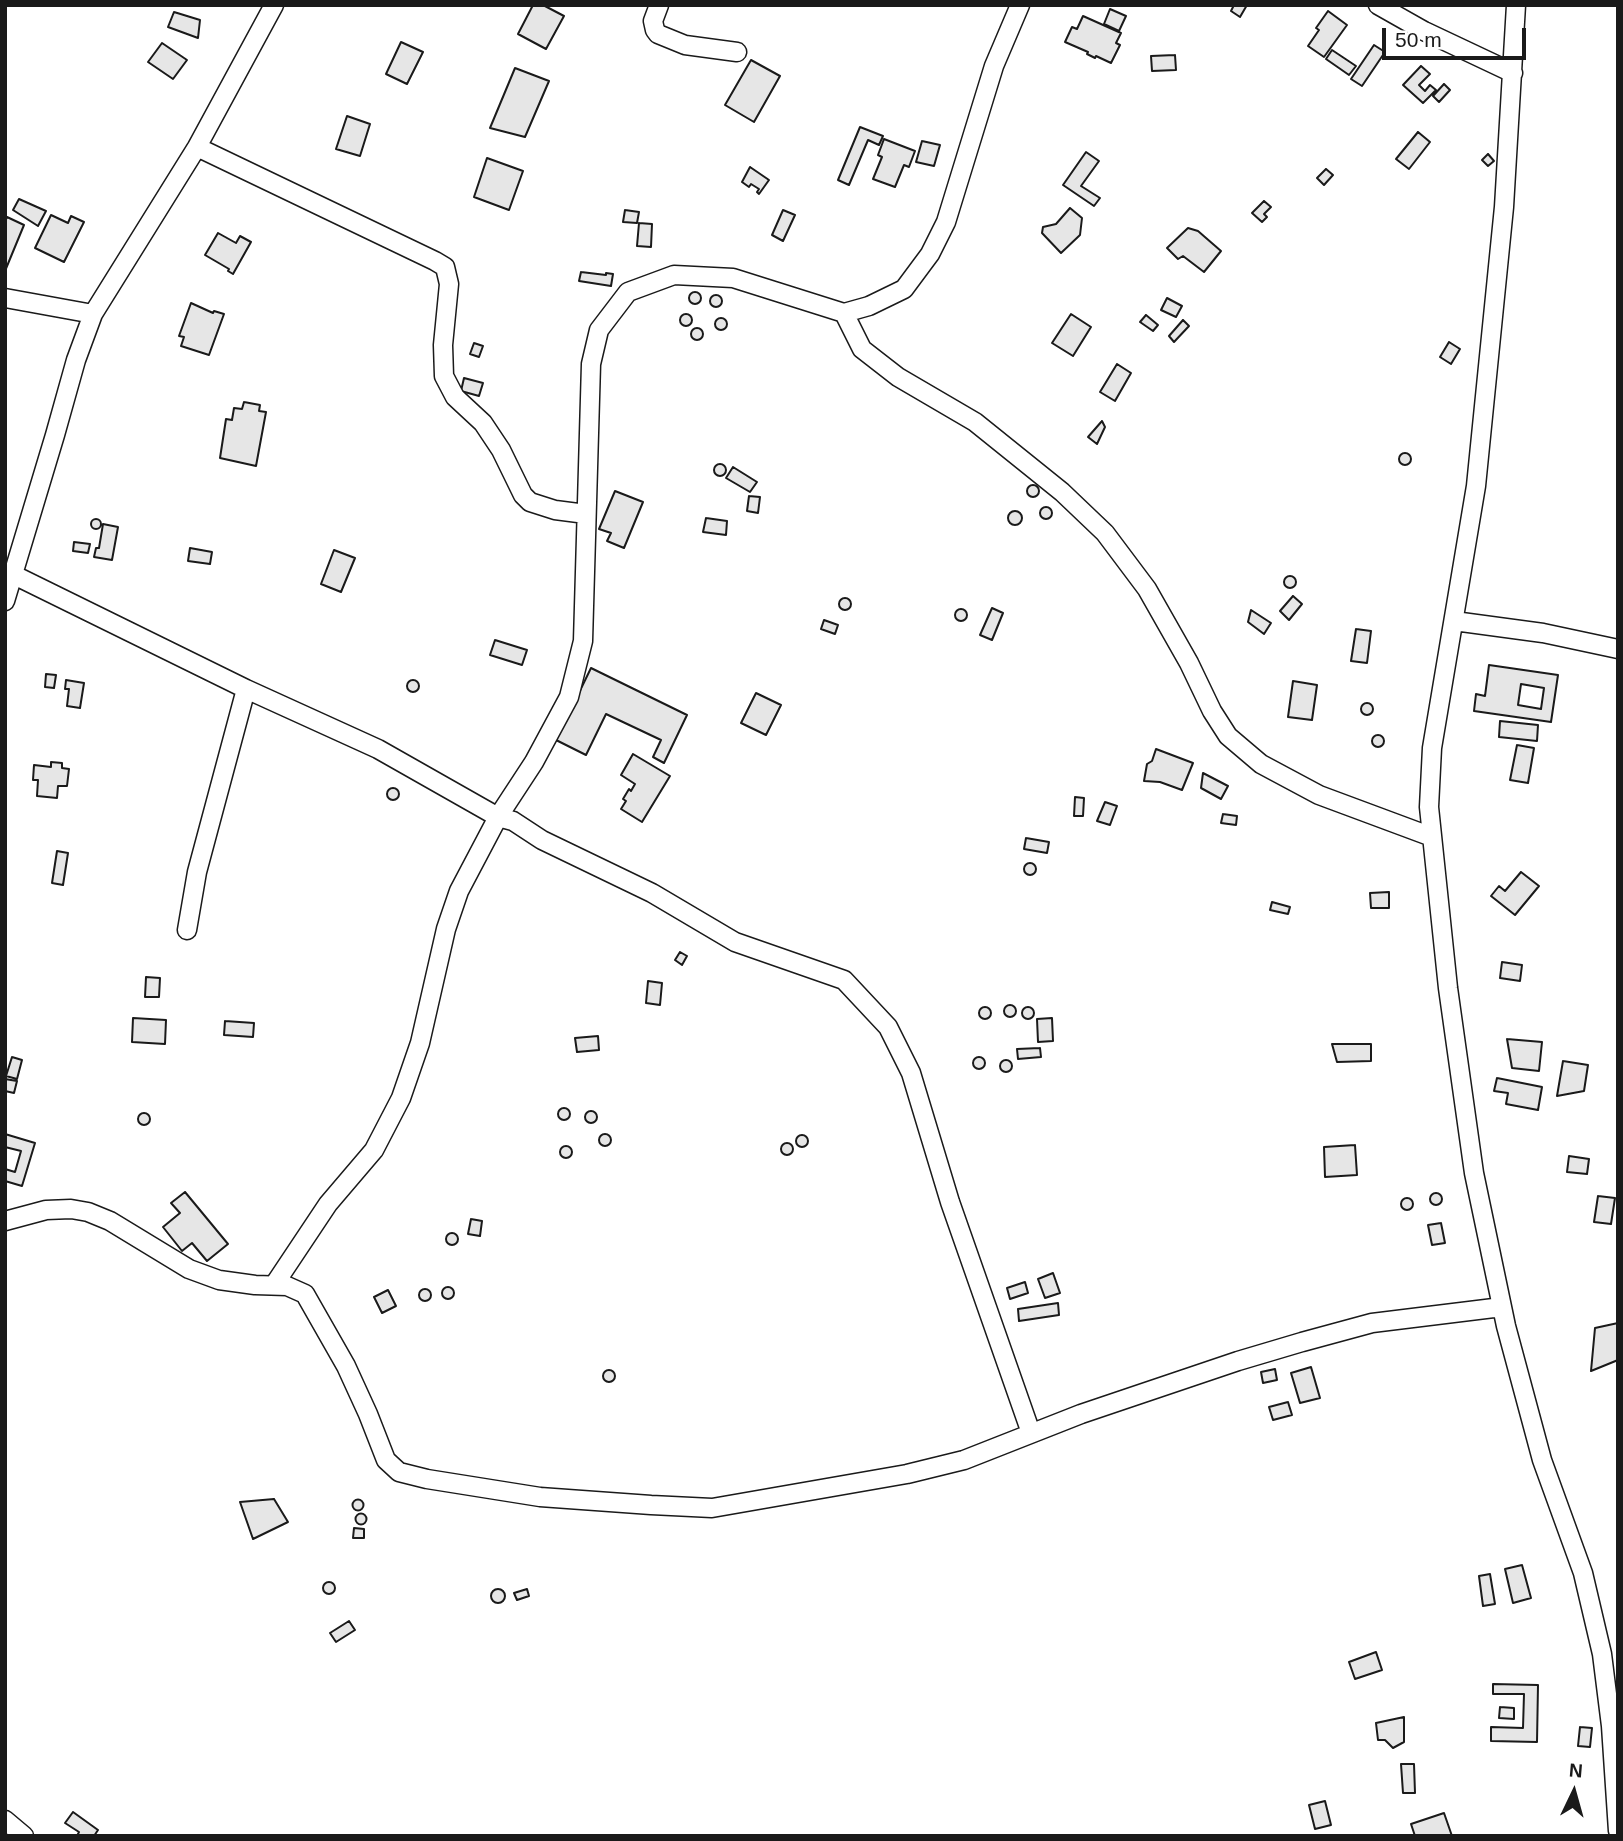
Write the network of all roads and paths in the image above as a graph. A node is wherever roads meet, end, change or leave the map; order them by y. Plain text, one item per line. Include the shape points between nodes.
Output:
1 (274, 5) edge
2 (659, 5) edge
3 (1020, 5) edge
4 (1378, 5) edge
5 (1516, 5) edge
6 (737, 52) dead end
7 (1513, 73) junction
8 (197, 147) junction
9 (5, 298) edge
10 (844, 313) junction
11 (93, 314) junction
12 (586, 514) junction
13 (14, 575) junction
14 (5, 601) edge
15 (1454, 621) junction
16 (1618, 649) edge
17 (246, 689) junction
18 (498, 817) junction
19 (1432, 837) junction
20 (187, 930) dead end
21 (5, 1221) edge
22 (274, 1285) junction
23 (1502, 1307) junction
24 (1031, 1433) junction
25 (5, 1820) edge
26 (1618, 1831) edge
27 (24, 1836) edge

1 - 8 street
2 - 6 street via 653,21 658,34 685,45
3 - 10 street via 994,66 946,222 930,254 904,289
4 - 7 street
5 - 7 street
7 - 15 street via 1476,486
8 - 11 street
8 - 12 street via 444,267 449,284 444,376 455,397 501,450 530,502
9 - 11 street
10 - 12 street via 733,278 674,275 628,292 599,330 591,364
10 - 19 street via 862,349 898,377 975,422 1105,533 1147,589 1228,736 1261,764 1319,795
11 - 13 street
12 - 18 street via 583,641 569,697
13 - 14 street
13 - 17 street
15 - 16 street via 1543,632
15 - 19 street via 1432,748
17 - 18 street via 378,749
17 - 20 street via 197,872
18 - 22 street via 459,891 401,1098 374,1150 328,1204
18 - 24 street via 652,893 735,943 845,980 888,1027 911,1073 950,1202
19 - 23 street via 1474,1173
21 - 22 street via 46,1210 89,1212 189,1269 219,1280
22 - 24 street via 305,1294 346,1366 386,1460 400,1472 427,1479 540,1497 712,1508 908,1474 964,1460
23 - 24 street via 1372,1323
23 - 26 street via 1542,1460 1583,1573 1602,1654
25 - 27 street

